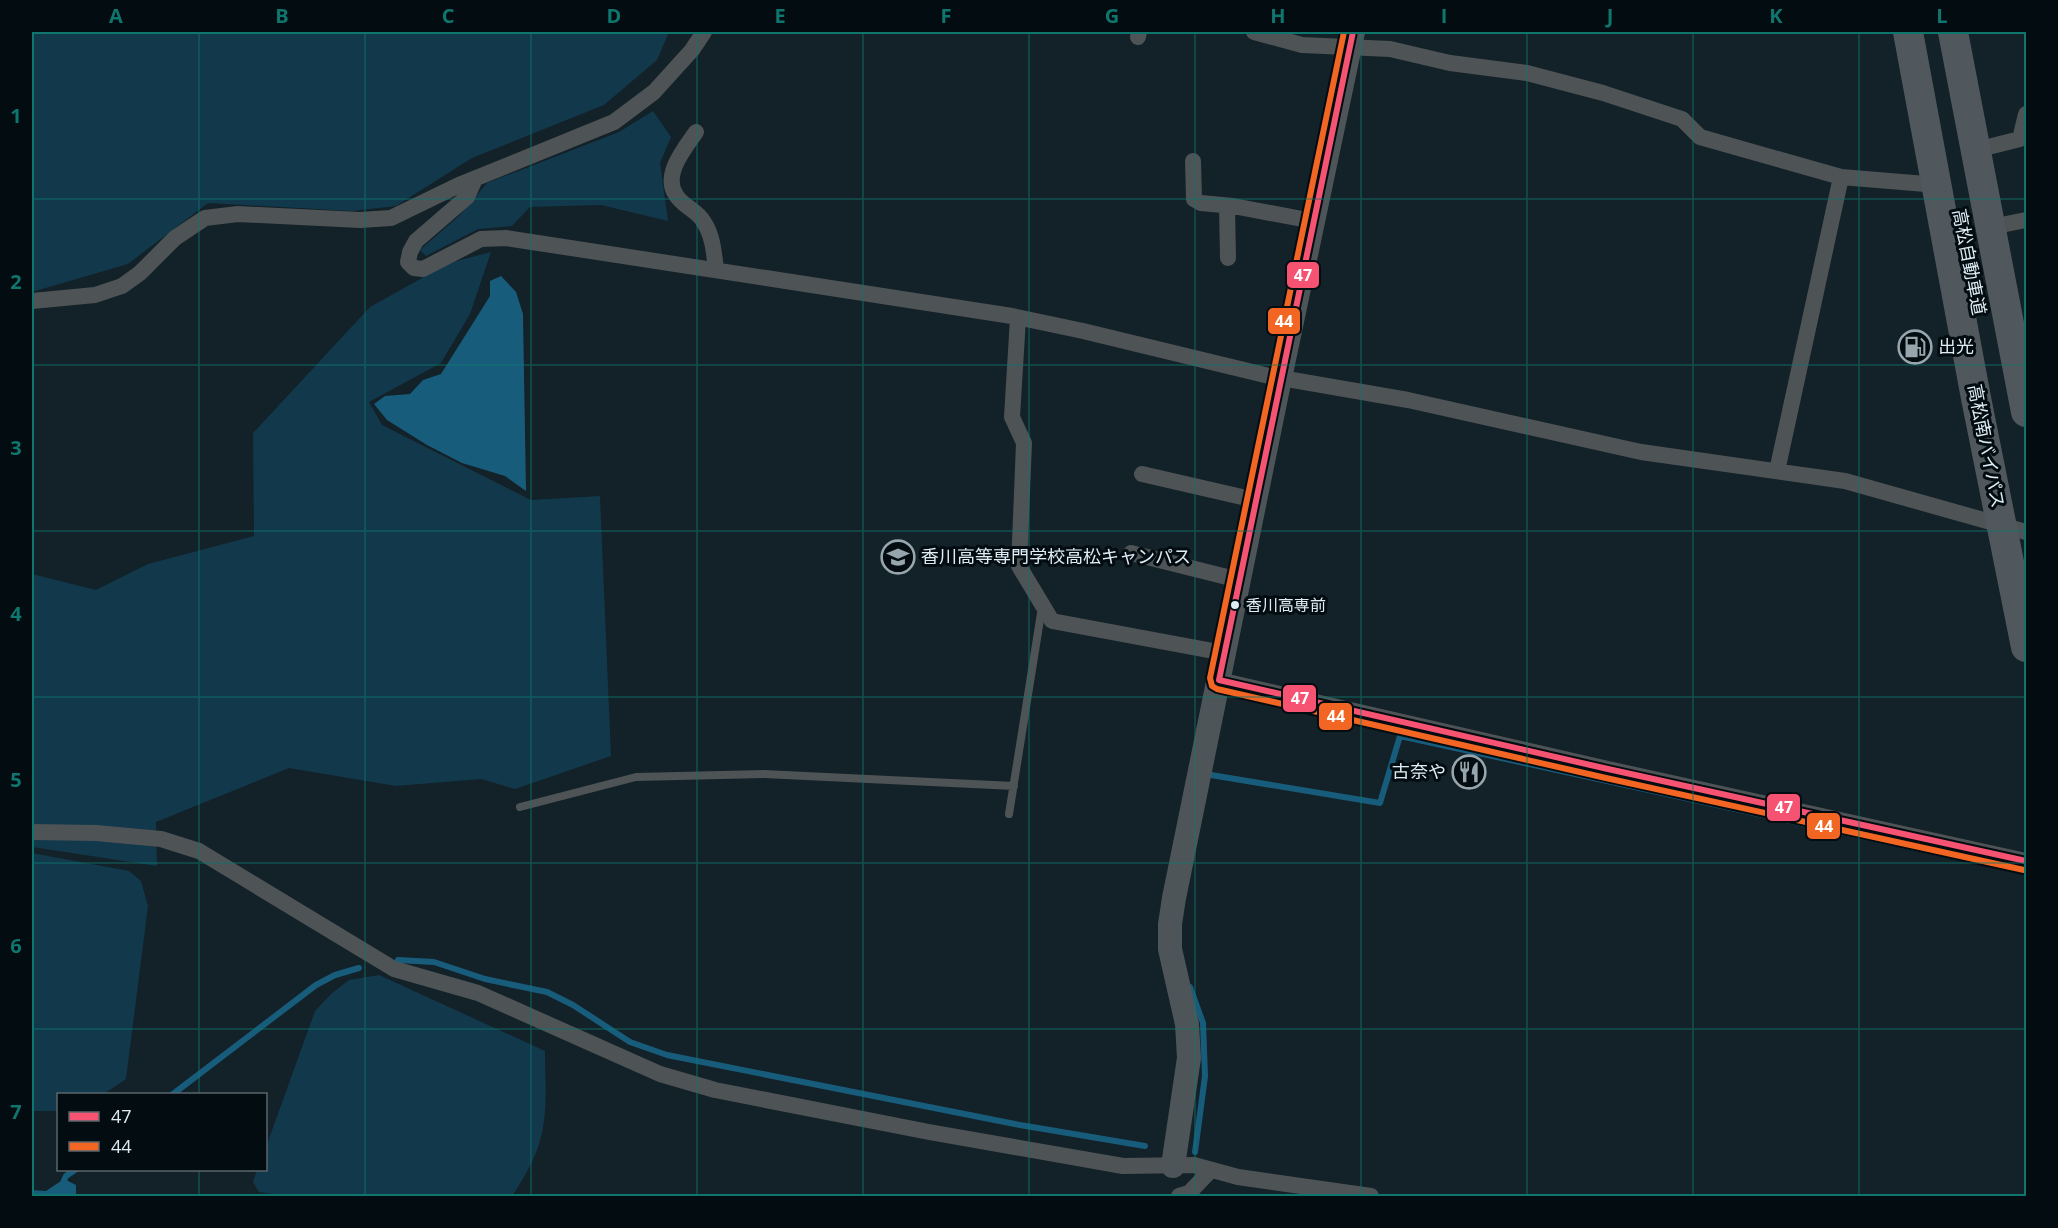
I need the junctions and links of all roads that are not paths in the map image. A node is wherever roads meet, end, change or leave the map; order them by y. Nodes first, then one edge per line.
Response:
1 (704, 32) edge
2 (1254, 32) edge
3 (1908, 32) edge
4 (1924, 32) edge
5 (1953, 32) edge
6 (1968, 32) edge
7 (1351, 39) edge
8 (2026, 114) edge
9 (696, 132) dead end
10 (1992, 146) junction
11 (1192, 161) dead end
12 (1841, 177) junction
13 (475, 179) junction
14 (1938, 185) junction
15 (1227, 206) junction
16 (1313, 220) junction
17 (2016, 222) edge
18 (1228, 258) dead end
19 (716, 270) junction
20 (32, 301) edge
21 (1018, 318) junction
22 (2026, 331) edge
23 (1280, 378) junction
24 (2026, 412) edge
25 (1777, 471) junction
26 (1142, 474) dead end
27 (1255, 500) junction
28 (2014, 528) edge
29 (1131, 553) dead end
30 (2026, 563) edge
31 (1239, 580) junction
32 (1042, 604) junction
33 (2026, 647) edge
34 (1224, 653) junction
35 (1219, 680) junction
36 (1014, 786) junction
37 (520, 807) dead end
38 (1009, 814) dead end
39 (32, 832) edge
40 (2026, 861) edge
41 (1173, 1166) junction
42 (1211, 1170) junction
43 (1179, 1197) edge
44 (1371, 1197) edge

1 - 13 street
2 - 7 street
3 - 14 highway, 高松南バイパス
4 - 30 highway, 高松自動車道
5 - 24 highway, 高松自動車道
6 - 10 highway
7 - 12 street
7 - 16 street
8 - 10 street
9 - 19 street
10 - 17 highway
11 - 15 street
12 - 14 street
12 - 25 street
13 - 19 street
13 - 20 street
14 - 28 highway, 高松南バイパス
15 - 16 street
15 - 18 street
16 - 23 street
17 - 22 highway
19 - 21 street
21 - 23 street
21 - 32 street
23 - 25 street
23 - 27 street
25 - 28 street
26 - 27 street
27 - 31 street
28 - 33 highway, 高松南バイパス
29 - 31 street
31 - 34 street
32 - 34 street
32 - 36 lane
34 - 35 street
35 - 40 street
35 - 41 street
36 - 37 lane
36 - 38 lane
39 - 41 street
41 - 42 street
42 - 43 street
42 - 44 street

